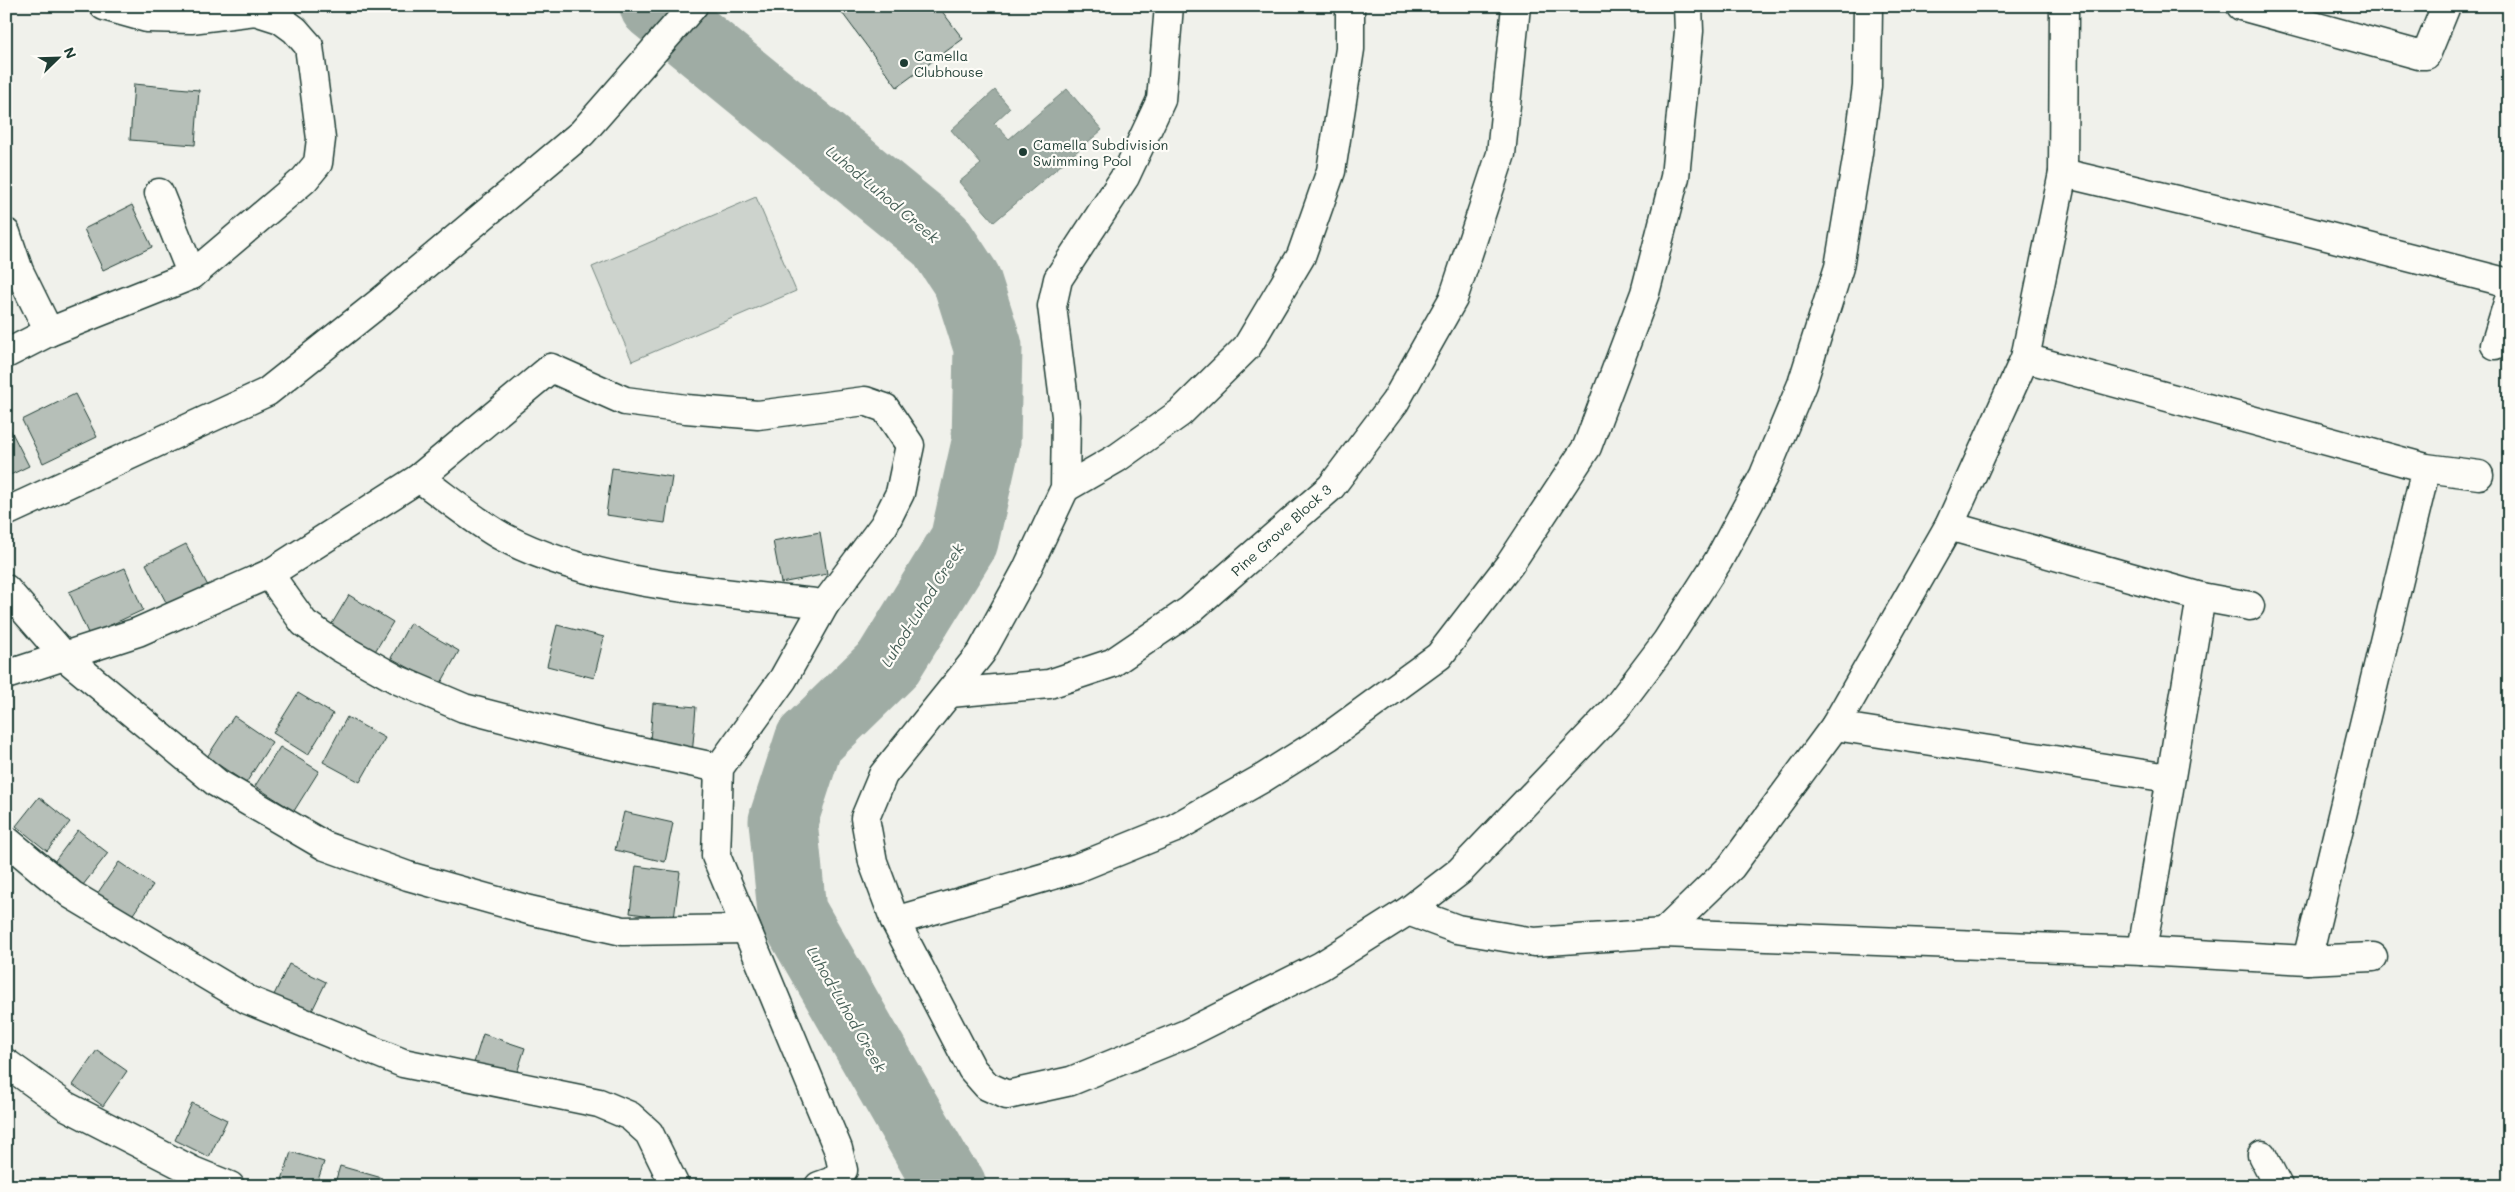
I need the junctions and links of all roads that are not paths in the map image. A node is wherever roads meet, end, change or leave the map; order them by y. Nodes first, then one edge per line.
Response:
1 (104, 6) edge
2 (693, 6) edge
3 (1169, 6) edge
4 (1350, 6) edge
5 (1516, 6) edge
6 (1688, 6) edge
7 (1868, 6) edge
8 (2064, 6) edge
9 (2241, 6) edge
10 (2446, 6) edge
11 (2063, 173) junction
12 (159, 193) dead end
13 (6, 233) edge
14 (192, 275) junction
15 (2509, 283) edge
16 (2509, 299) edge
17 (49, 332) junction
18 (2495, 345) dead end
19 (6, 354) edge
20 (2025, 358) junction
21 (2426, 468) junction
22 (2479, 475) dead end
23 (419, 478) junction
24 (1065, 488) junction
25 (6, 512) edge
26 (1948, 526) junction
27 (268, 574) junction
28 (6, 589) edge
29 (2201, 597) junction
30 (824, 604) junction
31 (2250, 606) dead end
32 (66, 657) junction
33 (6, 674) edge
34 (950, 693) junction
35 (1836, 726) junction
36 (720, 768) junction
37 (2169, 778) junction
38 (6, 840) edge
39 (1408, 911) junction
40 (895, 921) junction
41 (746, 929) junction
42 (1663, 933) junction
43 (2142, 951) junction
44 (2373, 957) dead end
45 (2307, 960) junction
46 (6, 1063) edge
47 (2262, 1155) dead end
48 (230, 1186) edge
49 (675, 1186) edge
50 (819, 1186) edge
51 (2278, 1186) edge

1 - 14 street
2 - 25 street
3 - 24 street
4 - 24 street
5 - 34 street, Pine Grove Block 3
6 - 40 street
7 - 39 street
8 - 11 street
9 - 10 street
11 - 15 street
11 - 20 street
12 - 14 street
13 - 17 street
14 - 17 street
16 - 18 street
17 - 19 street
20 - 21 street
20 - 26 street
21 - 22 street
21 - 45 street
23 - 27 street
23 - 30 street
23 - 30 street
24 - 34 street
26 - 29 street
26 - 35 street
27 - 32 street
27 - 36 street
28 - 32 street
29 - 31 street
29 - 37 street
30 - 36 street
32 - 33 street
32 - 41 street
34 - 40 street
35 - 37 street
35 - 42 street
36 - 41 street
37 - 43 street
38 - 49 street
39 - 40 street
39 - 42 street
41 - 50 street
42 - 43 street
43 - 45 street
44 - 45 street
46 - 48 street
47 - 51 street

